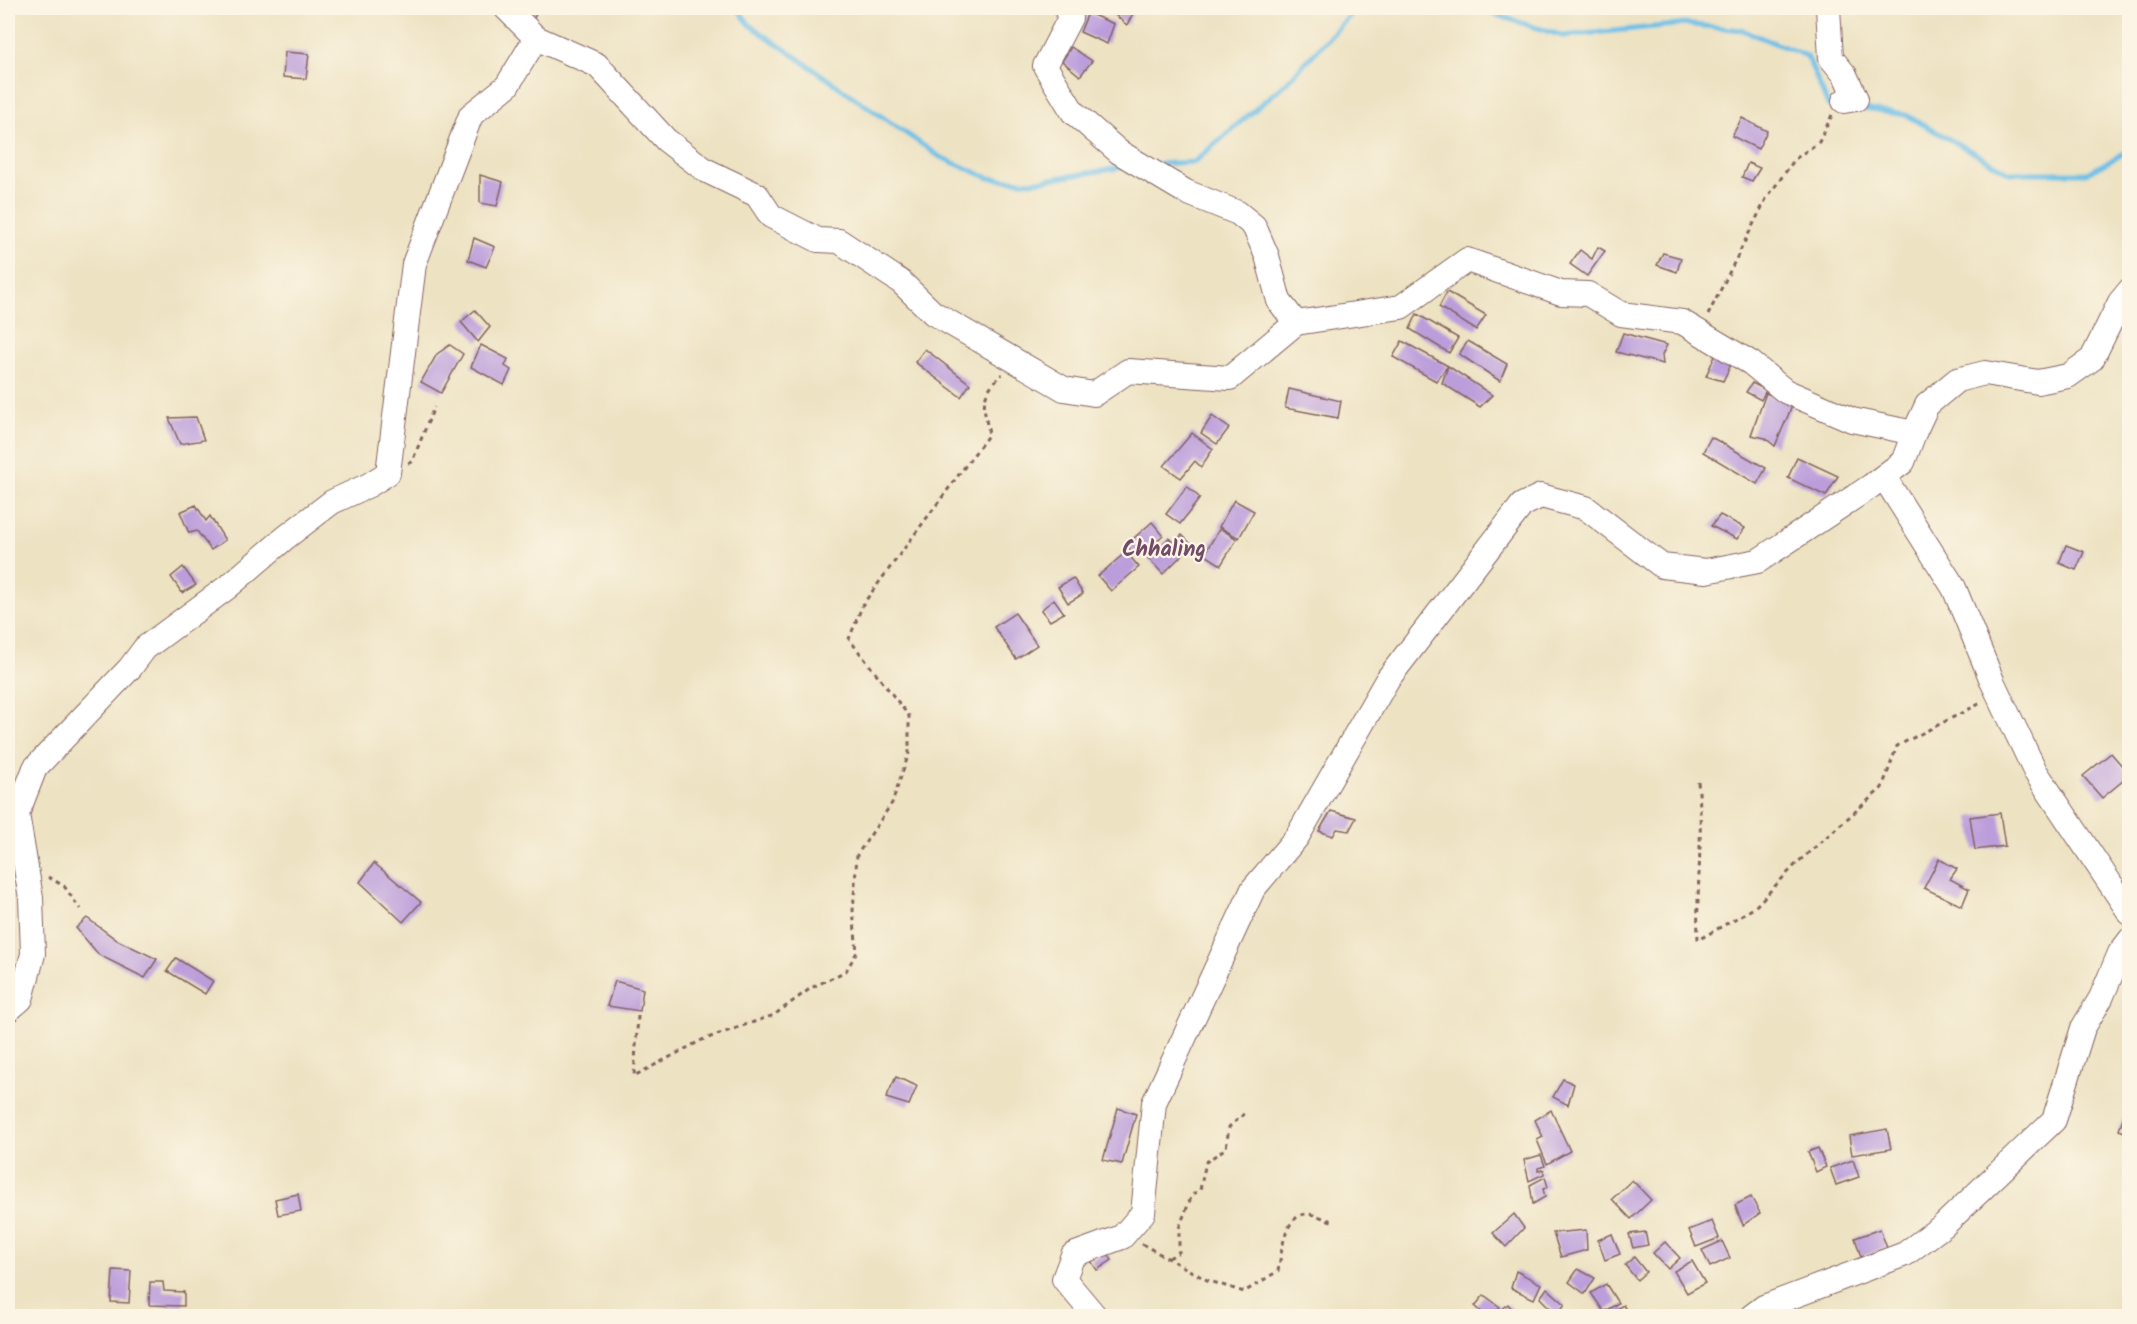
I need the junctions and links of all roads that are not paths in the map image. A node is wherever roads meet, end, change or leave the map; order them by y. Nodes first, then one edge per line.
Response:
1 (506, 8) edge
2 (1066, 8) edge
3 (1828, 8) edge
4 (536, 38) junction
5 (1838, 108) road end
6 (2130, 290) edge
7 (1296, 323) junction
8 (1914, 433) junction
9 (1884, 477) junction
10 (2130, 913) edge
11 (2130, 940) edge
12 (8, 1010) edge
13 (1095, 1317) edge
14 (1752, 1317) edge

1 - 4 street
2 - 7 street
3 - 5 street
4 - 7 street
4 - 12 street
6 - 8 street
7 - 8 street
8 - 9 street
9 - 10 street
9 - 13 street
11 - 14 street

